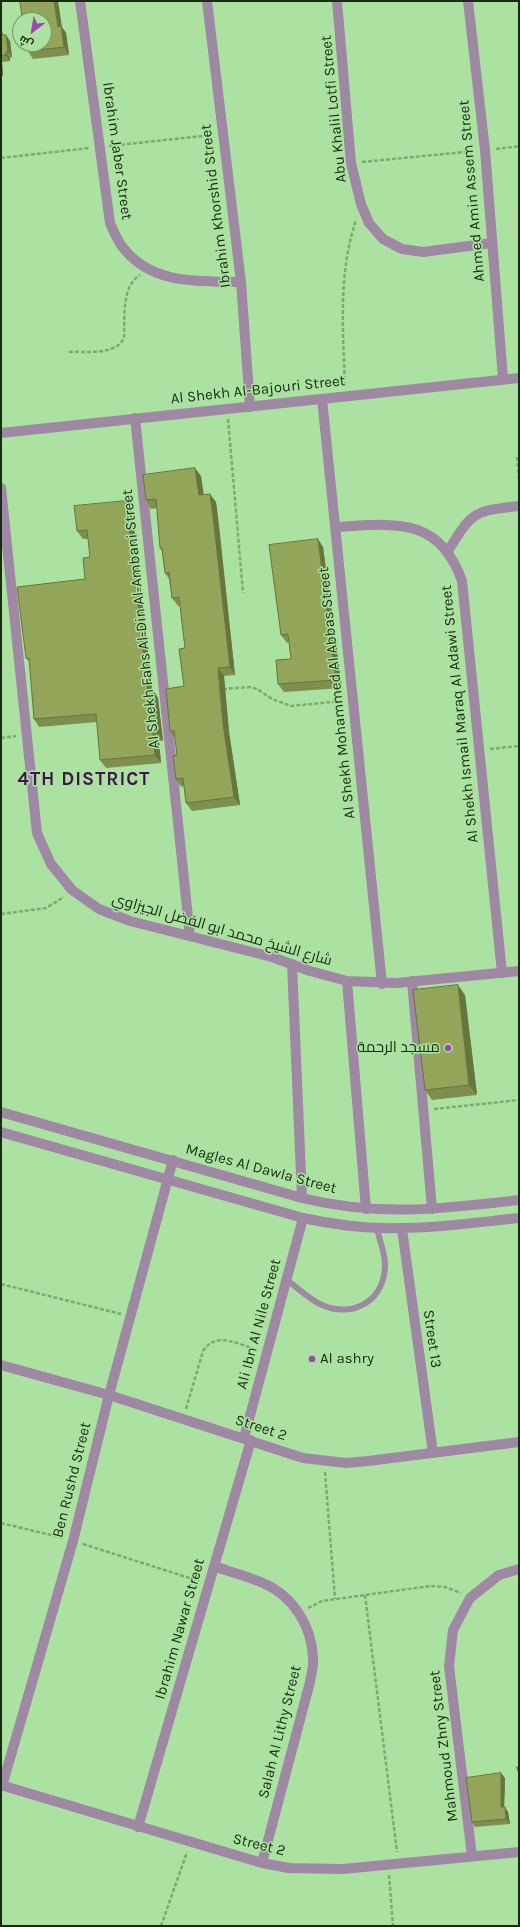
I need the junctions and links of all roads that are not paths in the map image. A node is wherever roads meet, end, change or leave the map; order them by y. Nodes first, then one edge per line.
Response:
1 (80, 1) edge
2 (207, 1) edge
3 (337, 1) edge
4 (468, 1) edge
5 (492, 243) junction
6 (241, 282) junction
7 (519, 378) edge
8 (503, 379) junction
9 (322, 399) junction
10 (250, 407) junction
11 (134, 418) junction
12 (1, 433) edge
13 (1, 488) edge
14 (519, 506) edge
15 (335, 527) junction
16 (448, 551) junction
17 (190, 936) junction
18 (292, 964) junction
19 (519, 971) edge
20 (502, 973) junction
21 (347, 981) junction
22 (412, 981) junction
23 (382, 984) junction
24 (1, 1112) edge
25 (1, 1132) edge
26 (173, 1160) junction
27 (168, 1180) junction
28 (302, 1198) junction
29 (519, 1200) edge
30 (366, 1209) junction
31 (436, 1209) junction
32 (303, 1218) junction
33 (519, 1218) edge
34 (443, 1226) junction
35 (377, 1228) junction
36 (402, 1228) junction
37 (287, 1280) junction
38 (1, 1365) edge
39 (109, 1395) junction
40 (247, 1439) junction
41 (519, 1442) edge
42 (433, 1453) junction
43 (214, 1566) junction
44 (519, 1570) edge
45 (2, 1786) edge
46 (138, 1826) junction
47 (519, 1852) edge
48 (472, 1856) junction
49 (262, 1863) junction

1 - 6 street, Ibrahim Jaber Street
2 - 6 street, Ibrahim Khorshid Street
3 - 5 street, Abu Khalil Lotfi Street
4 - 5 street, Ahmed Amin Assem Street
5 - 8 street, Ahmed Amin Assem Street
6 - 10 street, Ibrahim Khorshid Street
7 - 8 street, Al Shekh Al-Bajouri Street
8 - 9 street, Al Shekh Al-Bajouri Street
9 - 10 street, Al Shekh Al-Bajouri Street
9 - 15 street, Al Shekh Mohammed Al Abbas Street
10 - 11 street, Al Shekh Al-Bajouri Street
11 - 12 street, Al Shekh Al-Bajouri Street
11 - 17 street, Al Shekh Fahs Al-Din Al-Ambani Street
13 - 17 street, شارع الشيخ محمد ابو الفضل الجيزاوي
14 - 16 street
15 - 16 street, Al Shekh Ismail Maraq Al Adawi Street
15 - 23 street, Al Shekh Mohammed Al Abbas Street
16 - 20 street, Al Shekh Ismail Maraq Al Adawi Street
17 - 18 street, شارع الشيخ محمد ابو الفضل الجيزاوي
18 - 21 street, شارع الشيخ محمد ابو الفضل الجيزاوي
18 - 28 street
19 - 20 street, شارع الشيخ محمد ابو الفضل الجيزاوي
20 - 22 street, شارع الشيخ محمد ابو الفضل الجيزاوي
21 - 23 street, شارع الشيخ محمد ابو الفضل الجيزاوي
21 - 30 street
22 - 23 street, شارع الشيخ محمد ابو الفضل الجيزاوي
22 - 31 street
24 - 26 street, Magles Al Dawla Street
25 - 27 street
26 - 27 street, Ben Rushd Street
26 - 28 street, Magles Al Dawla Street
27 - 32 street
27 - 39 street, Ben Rushd Street
28 - 30 street, Magles Al Dawla Street
29 - 31 street, Magles Al Dawla Street
30 - 31 street, Magles Al Dawla Street
31 - 34 street
32 - 35 street
32 - 37 street, Ali Ibn Al Nile Street
33 - 34 street
34 - 36 street
35 - 36 street
35 - 37 lane
36 - 42 street, Street 13
37 - 40 street, Ali Ibn Al Nile Street
38 - 39 street, Street 2
39 - 40 street, Street 2
39 - 45 street, Ben Rushd Street
40 - 42 street, Street 2
40 - 43 street, Ibrahim Nawar Street
41 - 42 street, Street 2
43 - 46 street, Ibrahim Nawar Street
43 - 49 street, Salah Al Lithy Street
44 - 48 street, Mahmoud Zhny Street
45 - 46 street, Street 2
46 - 49 street, Street 2
47 - 48 street, Street 2
48 - 49 street, Street 2

